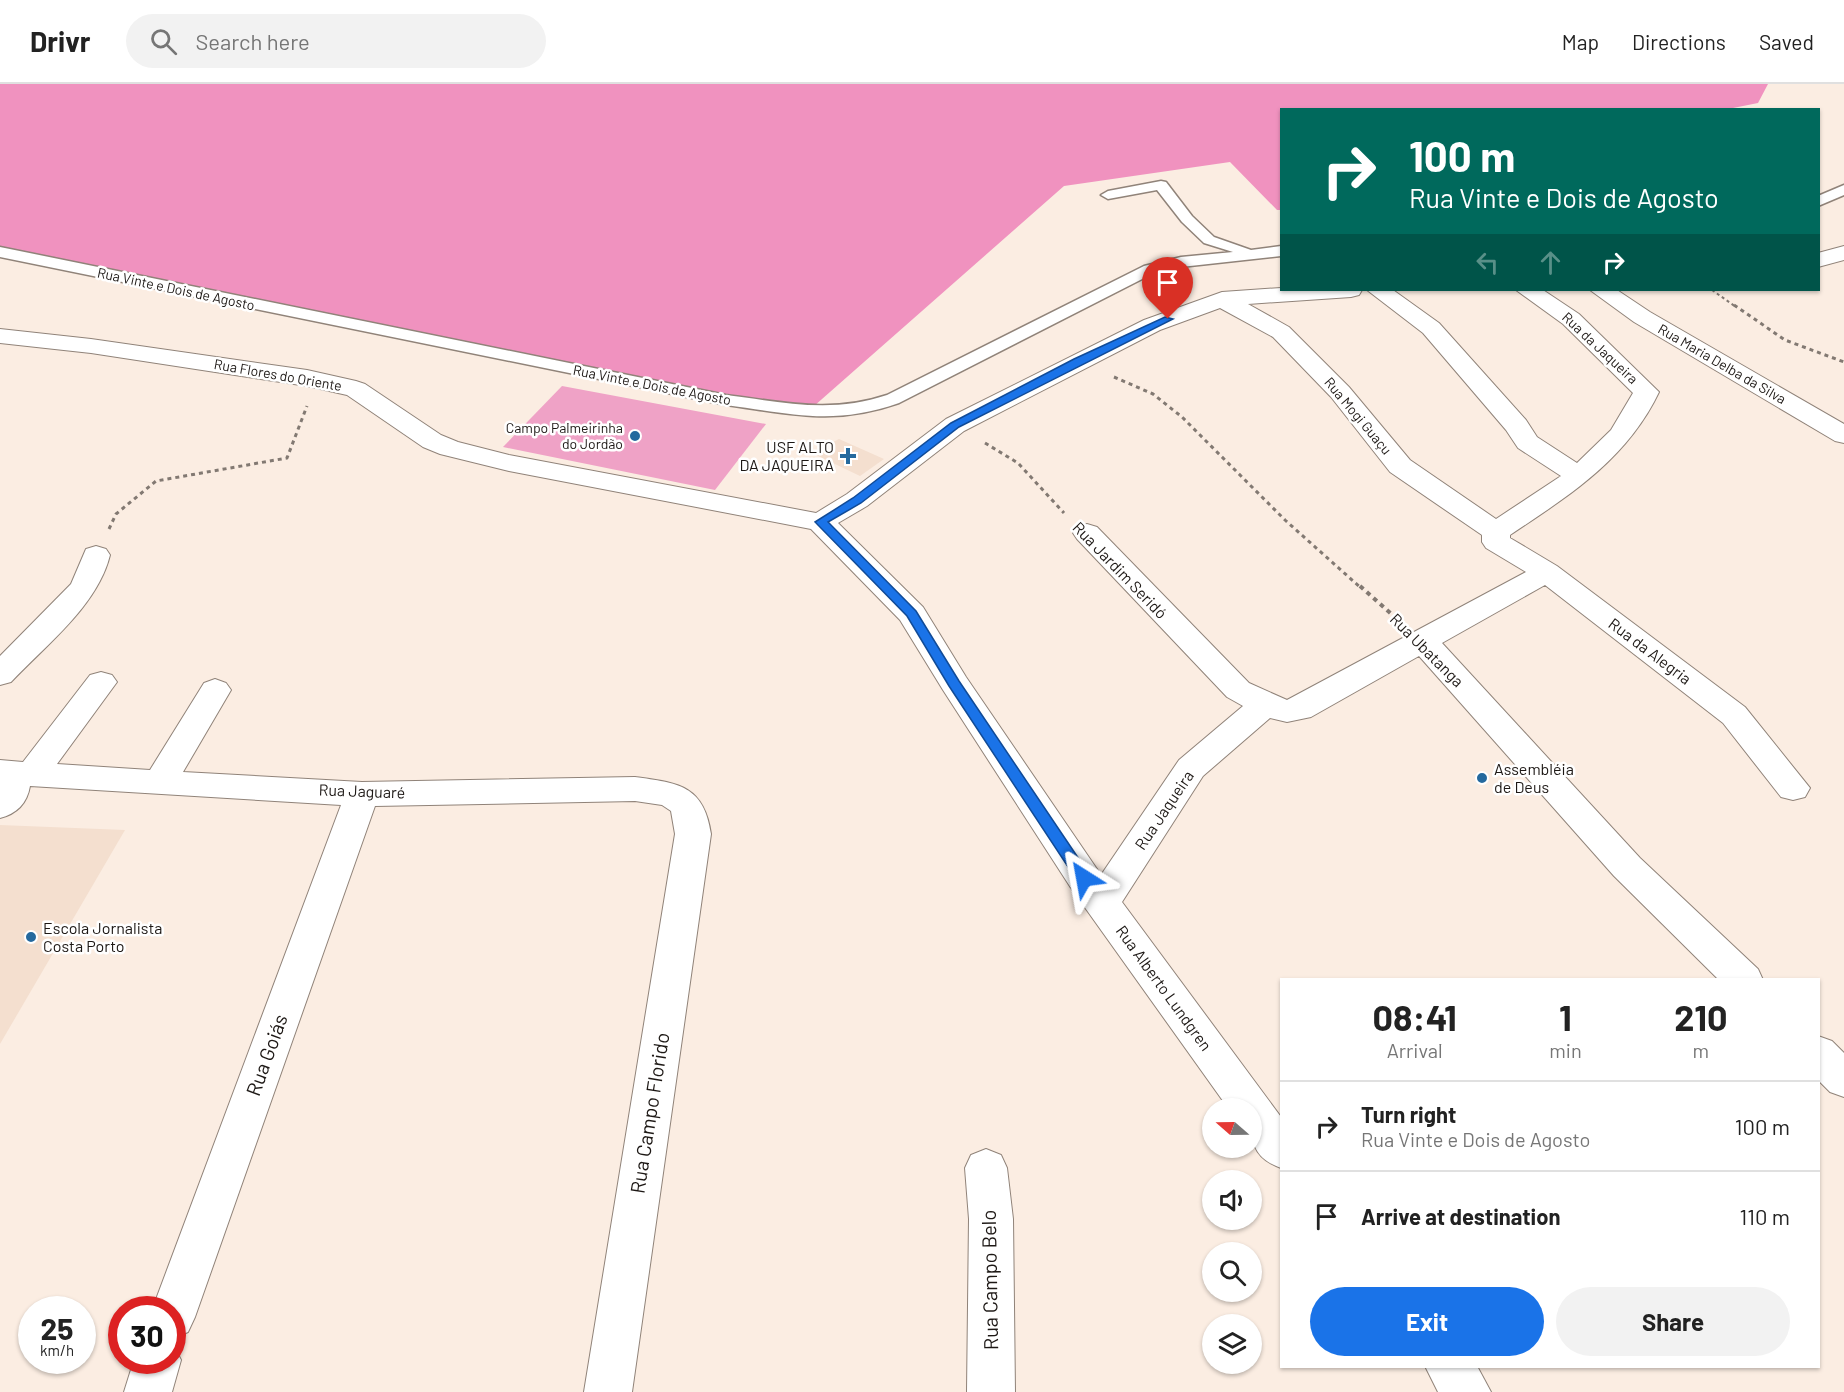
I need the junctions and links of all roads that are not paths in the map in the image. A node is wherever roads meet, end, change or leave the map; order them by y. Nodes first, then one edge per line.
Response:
1 (1844, 189) edge
2 (1108, 195) dead end
3 (1820, 201) edge
4 (1280, 251) edge
5 (0, 252) edge
6 (1254, 252) junction
7 (1844, 254) edge
8 (1820, 260) edge
9 (1337, 291) edge
10 (1380, 291) edge
11 (1529, 291) edge
12 (1603, 291) edge
13 (1222, 299) junction
14 (0, 336) edge
15 (1844, 435) edge
16 (1578, 475) junction
17 (820, 522) junction
18 (1496, 532) junction
19 (1087, 533) road end
20 (96, 555) road end
21 (1547, 572) junction
22 (1421, 640) junction
23 (0, 675) edge
24 (101, 682) dead end
25 (215, 690) dead end
26 (1276, 708) junction
27 (9, 781) edge
28 (160, 781) junction
29 (1793, 788) dead end
30 (363, 794) junction
31 (693, 834) joint
32 (1102, 903) junction
33 (1742, 978) edge
34 (1820, 1055) edge
35 (1844, 1080) edge
36 (1243, 1098) edge
37 (1262, 1124) edge
38 (1280, 1149) edge
39 (986, 1168) dead end
40 (180, 1296) edge
41 (1449, 1368) edge
42 (154, 1374) edge
43 (148, 1392) edge
44 (608, 1392) edge
45 (991, 1392) edge
46 (1467, 1392) edge

1 - 3 lane
2 - 6 lane
4 - 6 lane, Rua Vinte e Dois de Agosto
5 - 6 lane, Rua Vinte e Dois de Agosto
7 - 8 street
9 - 13 street
10 - 16 street
11 - 16 street, Rua da Jaqueira
12 - 15 street, Rua Maria Delba da Silva
13 - 17 street
13 - 18 street, Rua Mogi Guaçu
14 - 17 street, Rua Flores do Oriente
16 - 18 street, Rua da Jaqueira
17 - 32 street, Rua Alberto Lundgren
18 - 21 street, Rua da Alegria
19 - 26 street, Rua Jardim Seridó
20 - 23 street
21 - 22 street
21 - 29 street, Rua da Alegria
22 - 26 street
22 - 33 street, Rua Ubatanga
24 - 27 street
25 - 28 street
26 - 32 street, Rua Jaqueira
27 - 28 street, Rua Jaguaré
28 - 30 street, Rua Jaguaré
30 - 31 street, Rua Jaguaré
30 - 40 street, Rua Goiás
31 - 44 street, Rua Campo Florido
32 - 36 street, Rua Alberto Lundgren
34 - 35 street
37 - 38 street, Rua Alberto Lundgren
39 - 45 street, Rua Campo Belo
41 - 46 street
42 - 43 street

